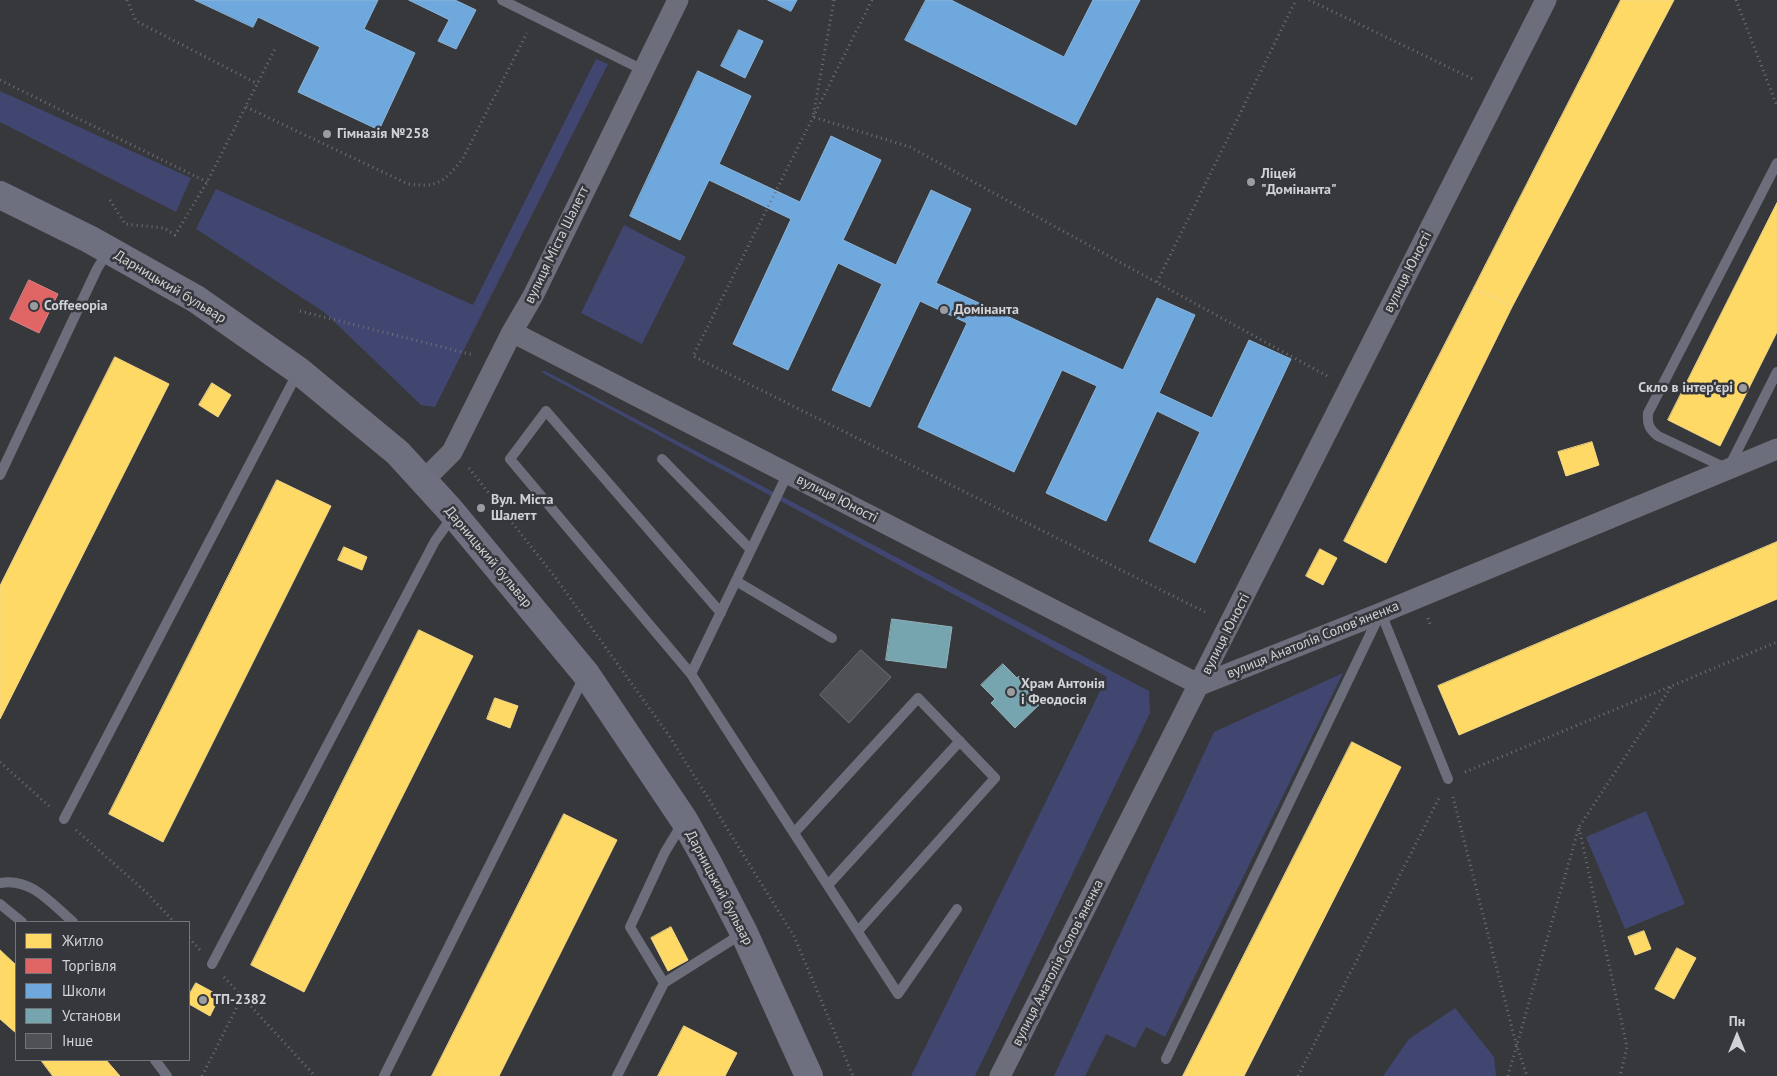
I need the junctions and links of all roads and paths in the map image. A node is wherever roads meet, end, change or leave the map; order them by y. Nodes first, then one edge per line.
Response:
1 (128, 0) edge
2 (502, 0) edge
3 (678, 0) edge
4 (834, 0) edge
5 (872, 0) edge
6 (1296, 0) edge
7 (1309, 0) edge
8 (1546, 0) edge
9 (1736, 0) edge
10 (536, 17) junction
11 (275, 50) dead end
12 (643, 70) junction
13 (0, 80) edge
14 (1474, 80) dead end
15 (258, 84) junction
16 (1777, 106) edge
17 (246, 107) junction
18 (813, 116) junction
19 (1777, 163) edge
20 (207, 182) junction
21 (0, 195) edge
22 (110, 200) dead end
23 (108, 251) junction
24 (1156, 282) junction
25 (300, 311) dead end
26 (512, 332) junction
27 (475, 355) dead end
28 (299, 371) junction
29 (1777, 372) edge
30 (1350, 387) junction
31 (1777, 449) edge
32 (662, 459) dead end
33 (1728, 469) junction
34 (788, 474) junction
35 (0, 475) edge
36 (423, 481) junction
37 (454, 516) junction
38 (751, 550) junction
39 (736, 581) junction
40 (1205, 612) dead end
41 (721, 613) junction
42 (1381, 613) junction
43 (832, 638) dead end
44 (1777, 642) edge
45 (586, 674) junction
46 (692, 674) junction
47 (1200, 685) junction
48 (1671, 686) junction
49 (960, 741) junction
50 (0, 762) edge
51 (1448, 779) junction
52 (64, 819) junction
53 (684, 820) junction
54 (1578, 827) junction
55 (794, 833) junction
56 (0, 884) edge
57 (828, 885) junction
58 (0, 904) edge
59 (957, 909) dead end
60 (21, 921) edge
61 (71, 921) edge
62 (173, 921) edge
63 (858, 931) junction
64 (744, 933) junction
65 (190, 939) edge
66 (212, 964) junction
67 (664, 983) junction
68 (242, 996) junction
69 (1516, 1044) junction
70 (1166, 1059) dead end
71 (157, 1061) edge
72 (167, 1076) edge
73 (202, 1076) edge
74 (315, 1076) edge
75 (384, 1076) edge
76 (617, 1076) edge
77 (809, 1076) edge
78 (1000, 1076) edge
79 (1298, 1076) edge
80 (1508, 1076) edge
81 (1527, 1076) edge
82 (1620, 1076) edge

1 - 15 path
2 - 10 lane
3 - 12 street, вулиця Міста Шалетт
4 - 18 path
5 - 18 path
6 - 24 path
7 - 14 path
8 - 30 street, вулиця Юності
9 - 16 path
10 - 12 lane
10 - 17 path
11 - 15 path
12 - 26 street, вулиця Міста Шалетт
13 - 20 path
15 - 17 path
17 - 20 path
18 - 24 path
18 - 40 path
19 - 33 lane
20 - 22 path
21 - 23 street, Дарницький бульвар
23 - 28 street, Дарницький бульвар
23 - 35 lane
24 - 30 path
25 - 27 path
26 - 34 street, вулиця Юності
26 - 36 street, вулиця Міста Шалетт
28 - 36 street, Дарницький бульвар
28 - 52 lane
29 - 33 lane
30 - 47 street, вулиця Юності
31 - 33 street, вулиця Анатолія Соловʼяненка
32 - 38 lane
33 - 42 street, вулиця Анатолія Соловʼяненка
34 - 38 lane
34 - 47 street, вулиця Юності
36 - 37 street, Дарницький бульвар
37 - 45 street, Дарницький бульвар
37 - 66 lane
38 - 39 lane
39 - 41 lane
39 - 43 lane
41 - 46 lane
41 - 46 lane
42 - 47 street, вулиця Анатолія Соловʼяненка
42 - 51 lane
42 - 70 lane
44 - 48 path
45 - 53 street, Дарницький бульвар
45 - 75 lane
46 - 55 lane
47 - 78 street, вулиця Анатолія Соловʼяненка
48 - 51 path
48 - 54 path
49 - 55 lane
49 - 57 lane
49 - 63 lane
50 - 52 path
51 - 69 path
51 - 79 path
52 - 62 path
53 - 64 street, Дарницький бульвар
53 - 67 lane
54 - 69 path
54 - 82 path
55 - 57 lane
56 - 61 lane
57 - 63 lane
58 - 60 lane
59 - 63 lane
64 - 67 lane
64 - 77 street, Дарницький бульвар
65 - 66 path
66 - 68 path
67 - 76 lane
68 - 73 path
68 - 74 path
69 - 80 path
69 - 81 path
71 - 72 lane

